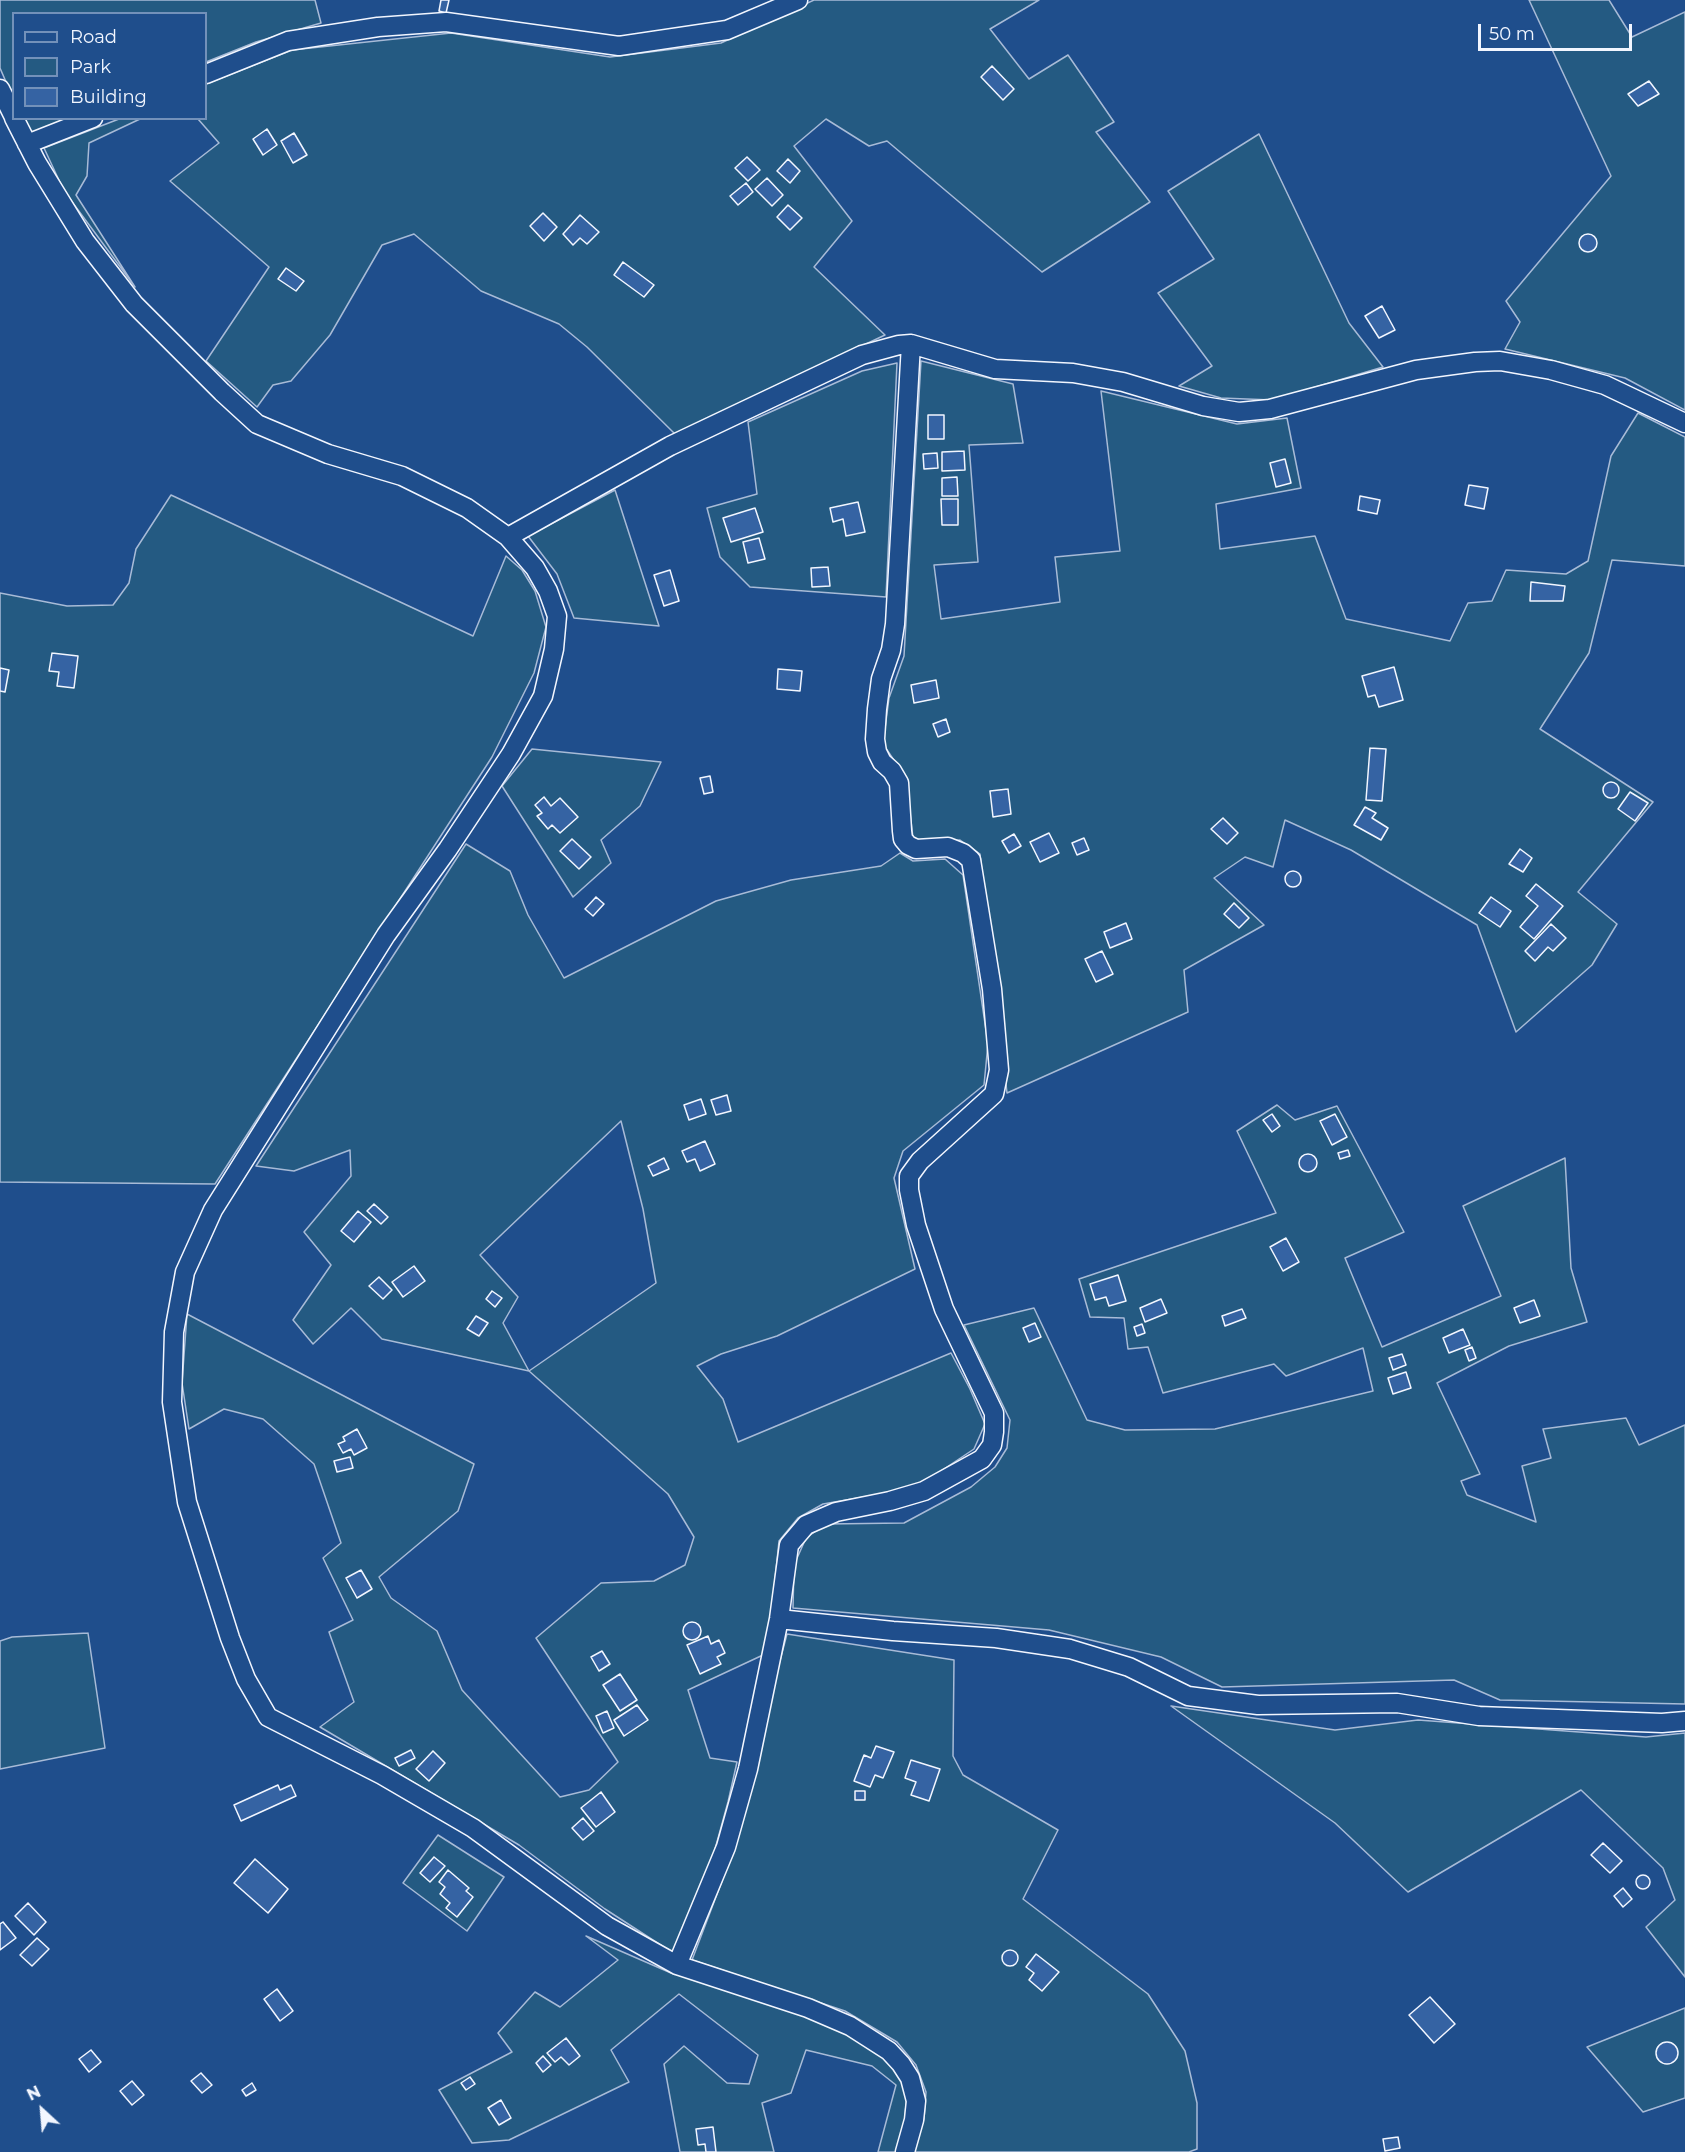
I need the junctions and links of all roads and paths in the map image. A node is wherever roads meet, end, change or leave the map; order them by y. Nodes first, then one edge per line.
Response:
1 (798, 0) edge
2 (207, 74) edge
3 (0, 89) edge
4 (12, 114) edge
5 (15, 120) edge
6 (88, 120) edge
7 (27, 144) junction
8 (911, 344) junction
9 (1685, 423) edge
10 (508, 537) junction
11 (779, 1619) junction
12 (1685, 1721) edge
13 (677, 1965) junction
14 (905, 2152) edge

1 - 2 street
3 - 4 street
5 - 7 street
6 - 7 street
7 - 10 street
8 - 9 street
8 - 10 street
8 - 11 street
10 - 13 street
11 - 12 street
11 - 13 street
13 - 14 street

